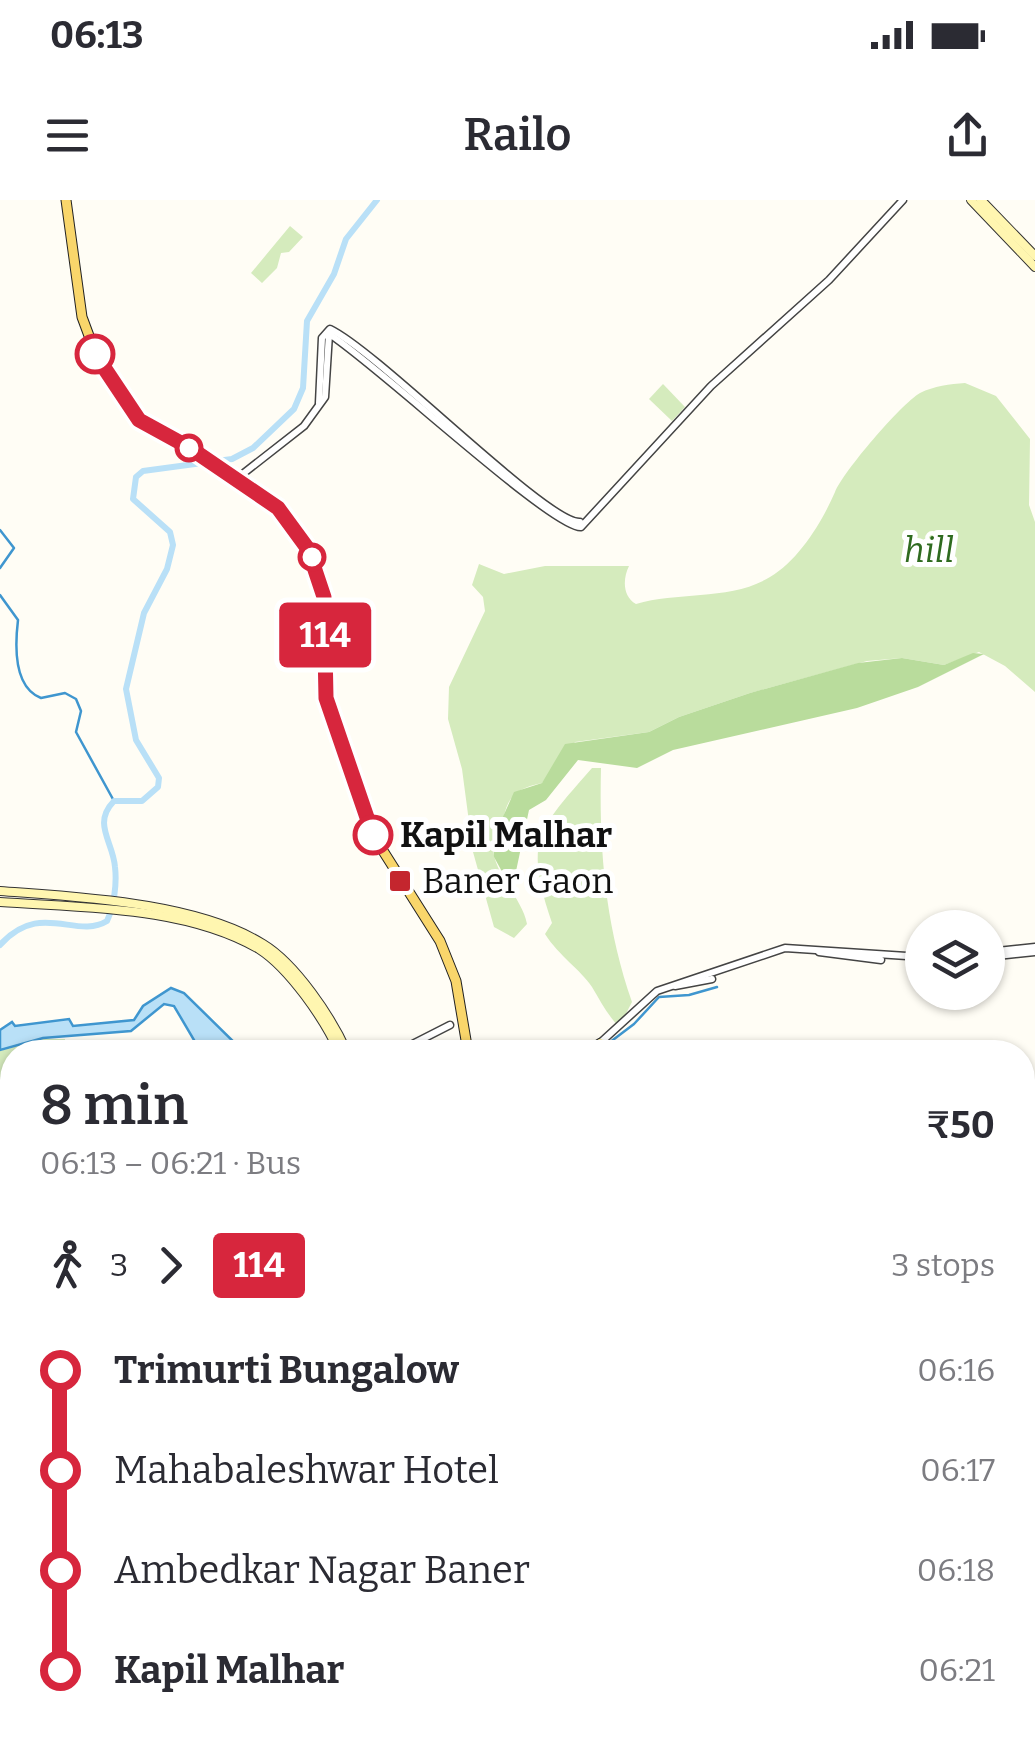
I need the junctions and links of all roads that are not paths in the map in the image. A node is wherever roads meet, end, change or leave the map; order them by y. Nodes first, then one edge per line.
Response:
1 (64, 200) edge
2 (903, 200) edge
3 (971, 200) edge
4 (981, 200) edge
5 (1035, 256) edge
6 (1035, 267) edge
7 (215, 468) junction
8 (235, 480) junction
9 (3, 891) edge
10 (4, 902) edge
11 (96, 905) junction
12 (261, 946) junction
13 (1035, 950) edge
14 (1005, 953) edge
15 (905, 958) edge
16 (456, 1022) junction
17 (333, 1040) edge
18 (341, 1040) edge
19 (420, 1040) edge
20 (462, 1040) edge
21 (610, 1040) edge

1 - 7 main road
2 - 8 street
3 - 6 main road
4 - 5 main road
7 - 8 main road
7 - 16 main road
8 - 16 main road
9 - 10 main road
9 - 11 main road
10 - 11 main road
11 - 12 main road
12 - 17 main road
12 - 18 main road
13 - 14 street
15 - 21 street
16 - 19 street
16 - 20 main road

